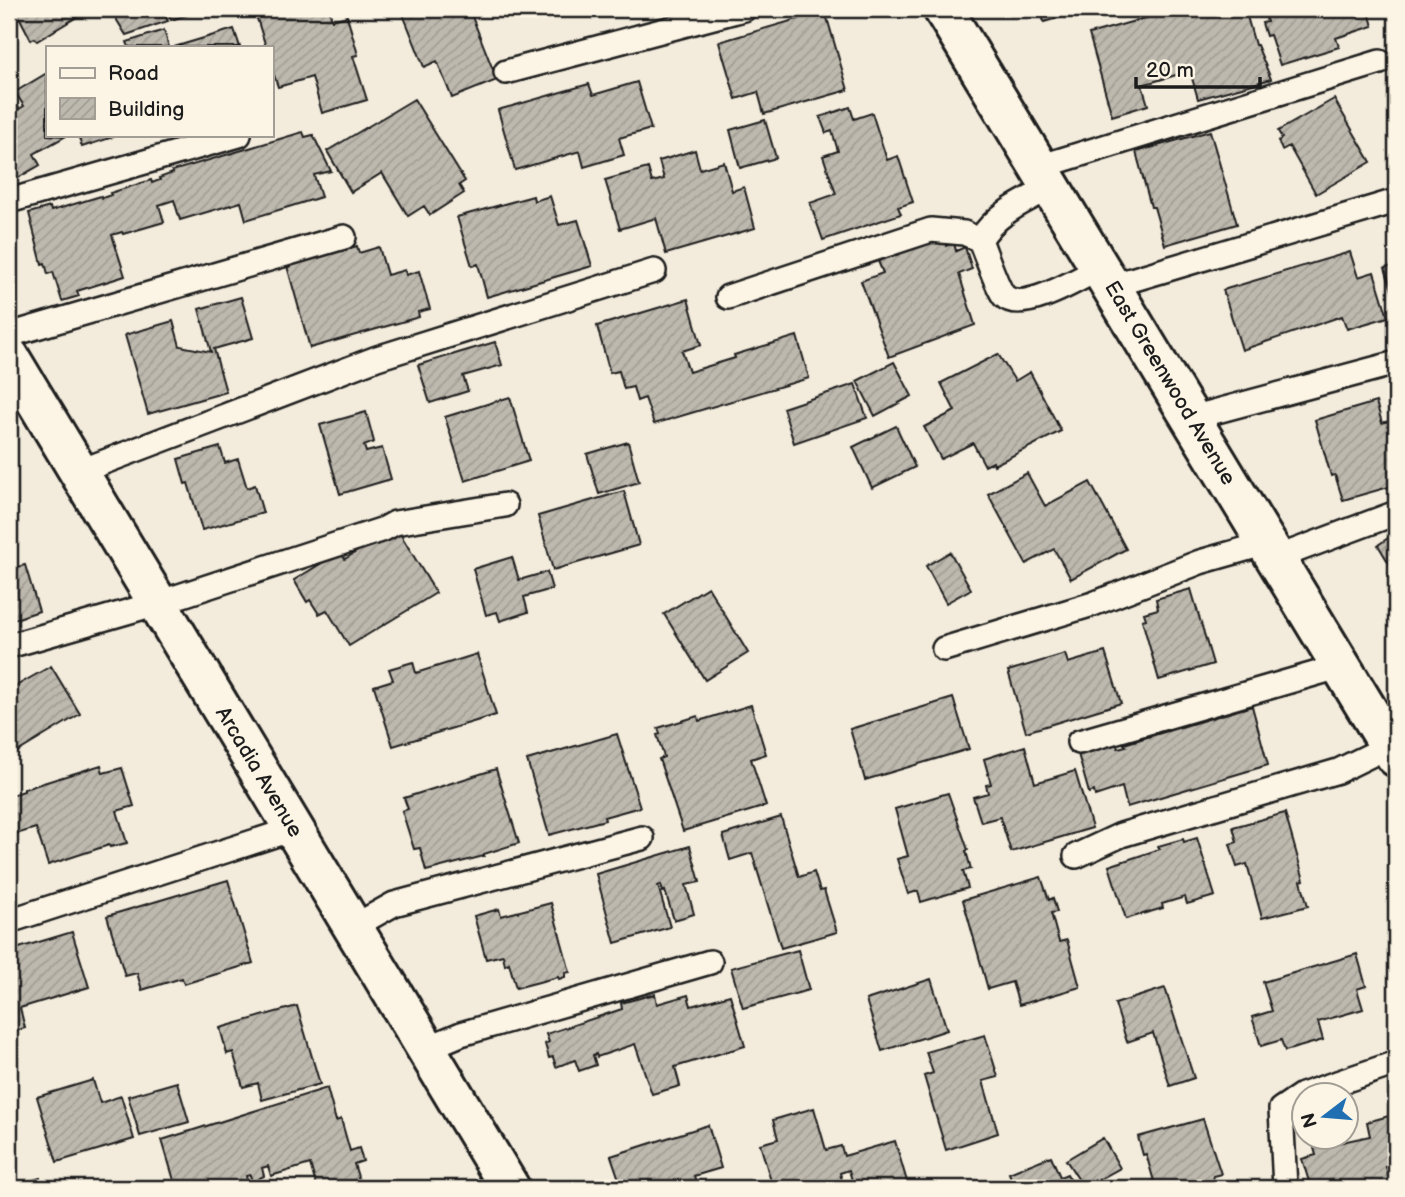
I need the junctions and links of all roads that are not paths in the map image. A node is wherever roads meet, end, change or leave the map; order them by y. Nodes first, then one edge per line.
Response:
1 (744, 9) edge
2 (943, 9) edge
3 (1380, 62) dead end
4 (506, 72) dead end
5 (236, 136) edge
6 (1045, 177) junction
7 (9, 201) edge
8 (1396, 201) edge
9 (344, 237) dead end
10 (980, 240) junction
11 (653, 271) dead end
12 (1106, 277) junction
13 (728, 297) dead end
14 (9, 335) edge
15 (9, 357) edge
16 (1396, 363) edge
17 (1191, 418) junction
18 (78, 472) junction
19 (505, 505) dead end
20 (1396, 513) edge
21 (1271, 550) junction
22 (158, 603) junction
23 (9, 646) edge
24 (944, 649) dead end
25 (1342, 666) junction
26 (1079, 742) dead end
27 (1393, 751) edge
28 (293, 829) junction
29 (642, 838) dead end
30 (1076, 856) dead end
31 (9, 921) edge
32 (353, 927) junction
33 (709, 962) dead end
34 (425, 1049) junction
35 (1396, 1063) edge
36 (502, 1186) edge
37 (1285, 1188) edge

1 - 4 lane
2 - 6 street, East Greenwood Avenue
3 - 6 lane
5 - 7 lane
6 - 10 lane
6 - 12 street, East Greenwood Avenue
8 - 12 lane
9 - 14 lane
10 - 12 lane
10 - 13 lane
11 - 18 lane
12 - 17 street, East Greenwood Avenue
15 - 18 street, Arcadia Avenue
16 - 17 lane
17 - 21 street, East Greenwood Avenue
18 - 22 street, Arcadia Avenue
19 - 22 lane
20 - 21 lane
21 - 24 lane
21 - 25 street, East Greenwood Avenue
22 - 23 lane
22 - 28 street, Arcadia Avenue
25 - 26 lane
25 - 27 street, East Greenwood Avenue
27 - 30 lane
28 - 31 lane
28 - 32 street, Arcadia Avenue
29 - 32 lane
32 - 34 street, Arcadia Avenue
33 - 34 lane
34 - 36 street, Arcadia Avenue
35 - 37 lane

